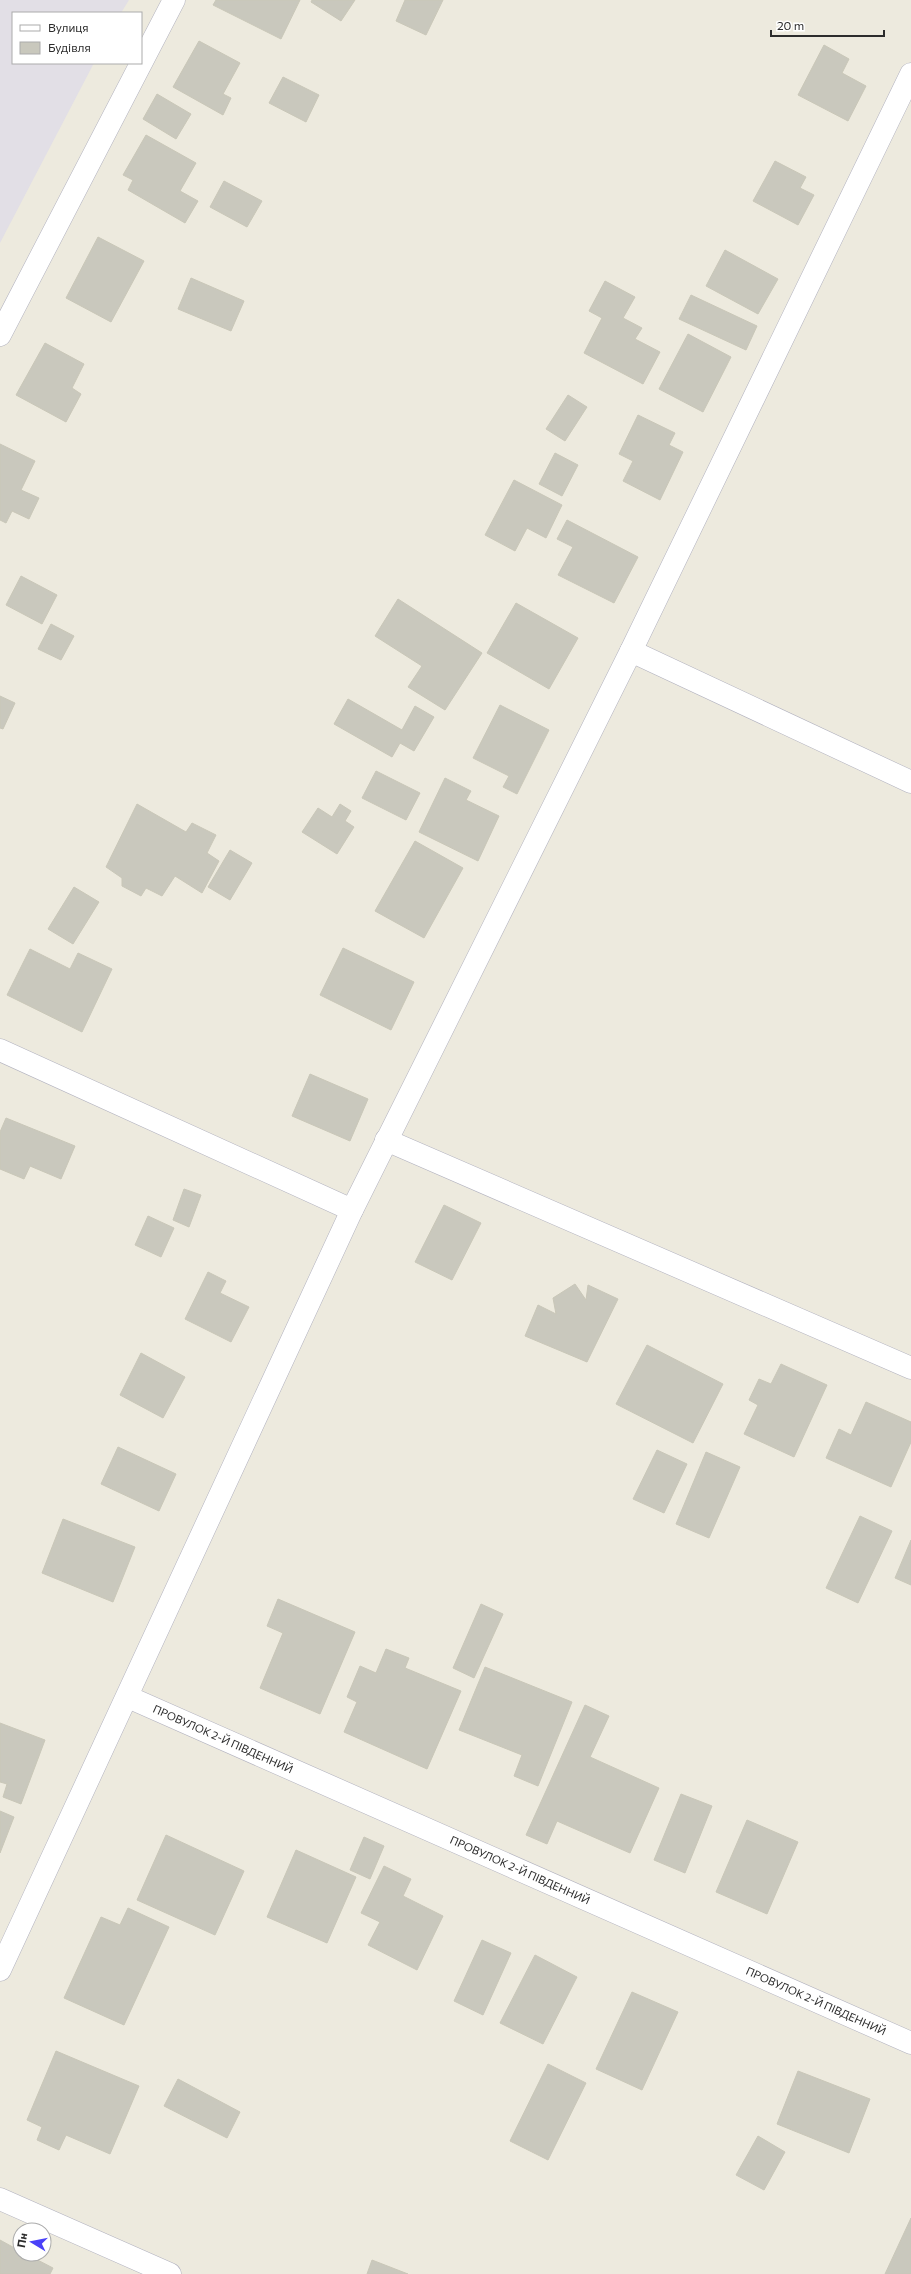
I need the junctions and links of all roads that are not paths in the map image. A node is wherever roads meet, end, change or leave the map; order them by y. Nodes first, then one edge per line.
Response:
1 (174, 0) edge
2 (142, 62) edge
3 (141, 64) edge
4 (911, 74) edge
5 (0, 335) edge
6 (631, 651) junction
7 (911, 782) edge
8 (0, 1050) edge
9 (386, 1140) junction
10 (352, 1210) junction
11 (911, 1368) edge
12 (128, 1697) junction
13 (0, 1970) edge
14 (911, 2044) edge
15 (0, 2199) edge
16 (170, 2274) edge

1 - 2 street
3 - 5 street
4 - 6 street
6 - 7 street
6 - 9 street
8 - 10 street
9 - 10 street
9 - 11 street
10 - 12 street
12 - 13 street
12 - 14 street, ПРОВУЛОК 2-Й ПІВДЕННИЙ
15 - 16 street

